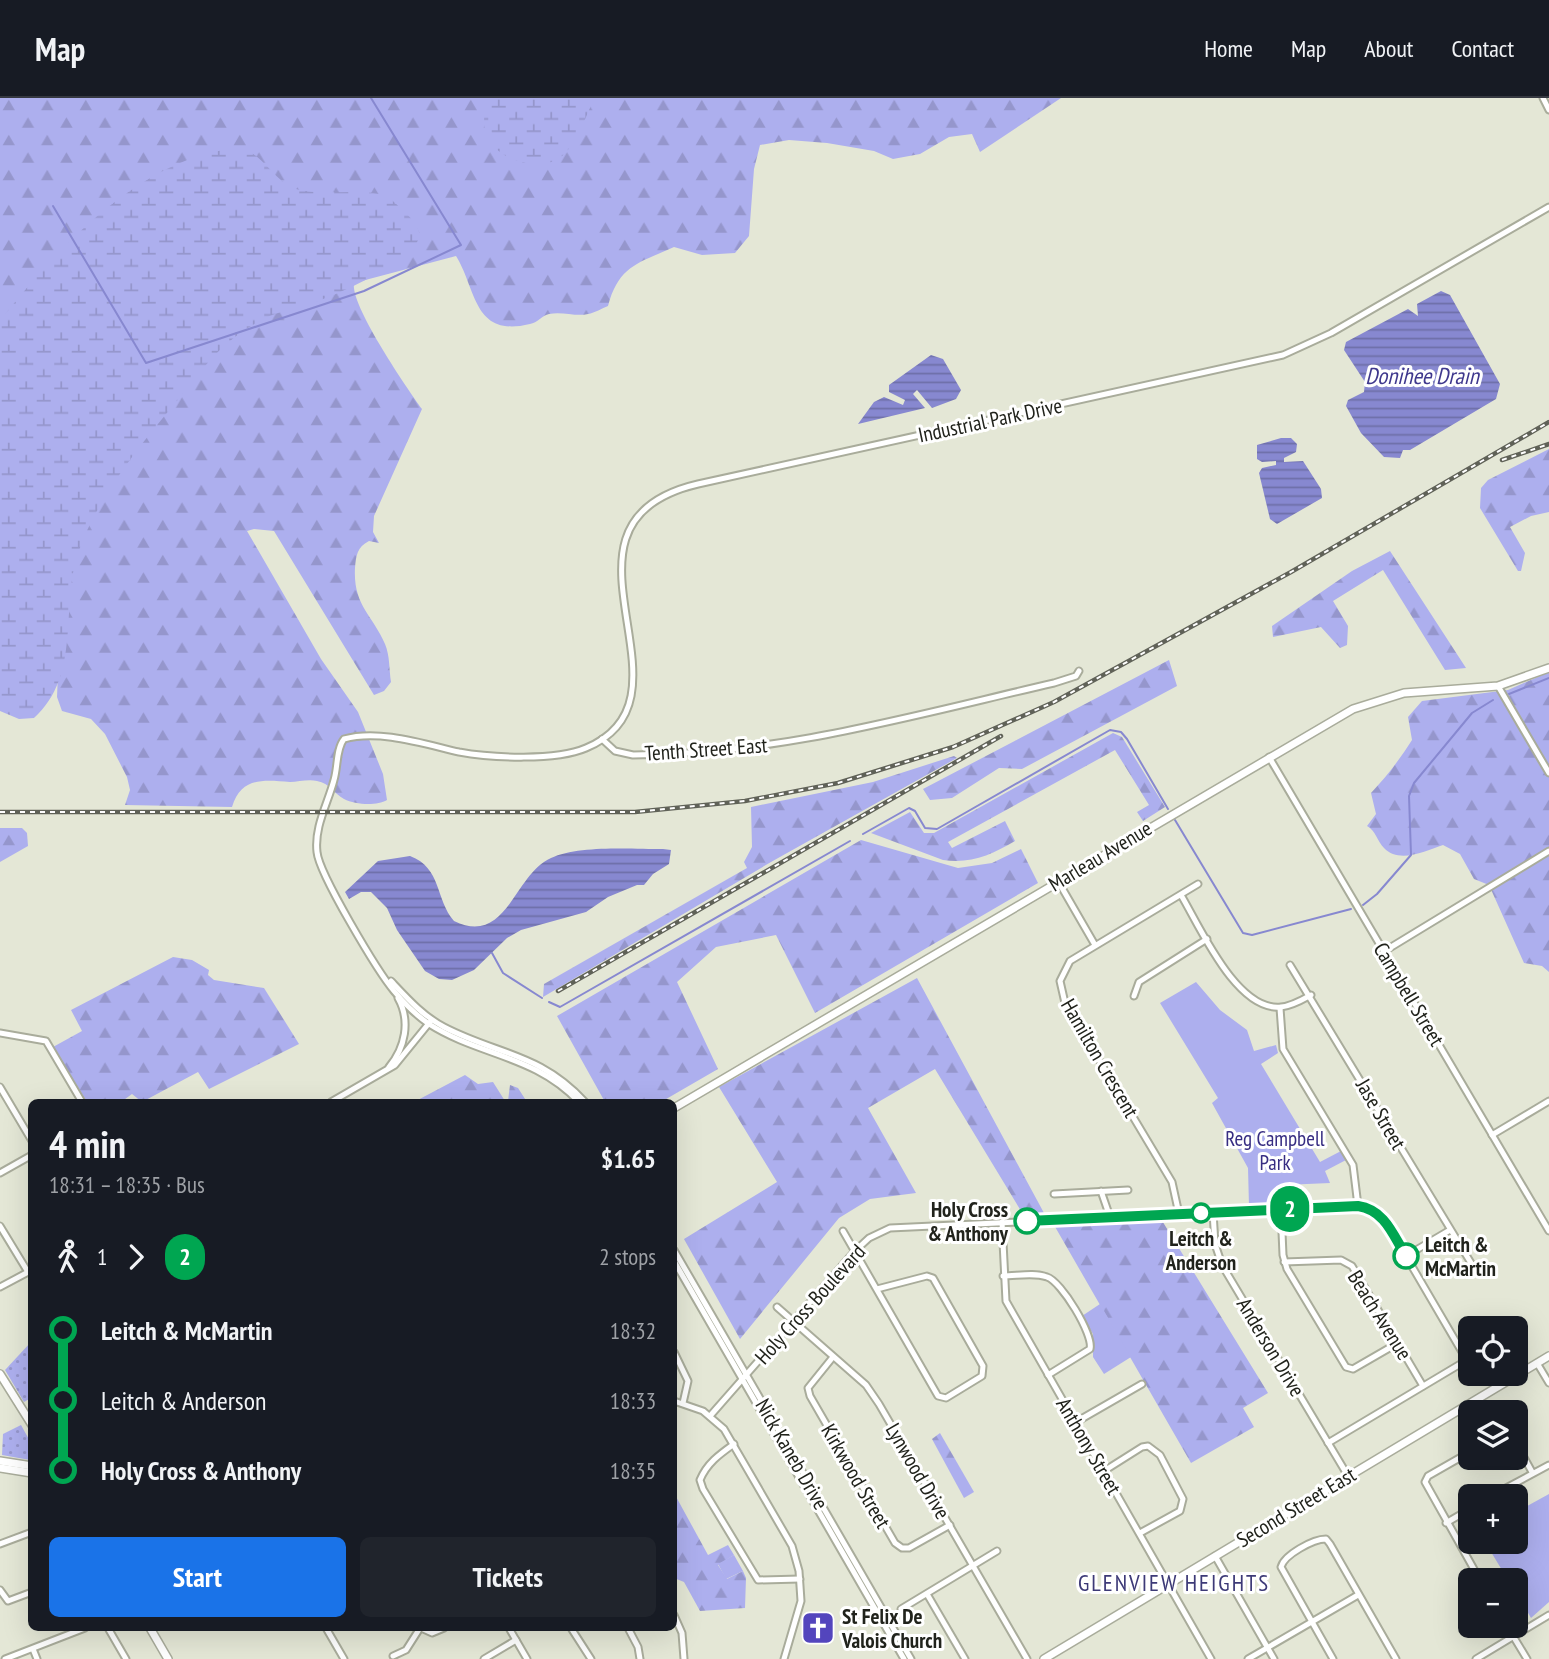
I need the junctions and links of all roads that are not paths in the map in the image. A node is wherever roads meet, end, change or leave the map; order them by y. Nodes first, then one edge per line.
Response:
1 (1543, 98) edge
2 (1549, 110) edge
3 (1549, 207) edge
4 (1549, 668) edge
5 (1079, 671) dead end
6 (1498, 686) junction
7 (602, 739) junction
8 (1269, 757) junction
9 (1549, 773) edge
10 (1549, 851) edge
11 (1058, 881) junction
12 (1198, 884) dead end
13 (1181, 895) junction
14 (1207, 939) junction
15 (1095, 946) junction
16 (1383, 952) junction
17 (1290, 965) dead end
18 (380, 968) junction
19 (393, 990) junction
20 (1311, 995) junction
21 (1134, 996) dead end
22 (1280, 1007) junction
23 (431, 1022) junction
24 (0, 1033) edge
25 (381, 1074) junction
26 (0, 1087) edge
27 (80, 1099) edge
28 (336, 1099) edge
29 (575, 1099) edge
30 (582, 1099) edge
31 (1549, 1101) edge
32 (677, 1106) edge
33 (28, 1134) edge
34 (1492, 1135) junction
35 (28, 1158) edge
36 (0, 1172) edge
37 (1128, 1190) dead end
38 (1101, 1191) junction
39 (1054, 1194) dead end
40 (1358, 1206) junction
41 (1281, 1209) junction
42 (1213, 1212) junction
43 (1180, 1214) junction
44 (1110, 1217) junction
45 (1002, 1222) junction
46 (0, 1226) edge
47 (1450, 1230) junction
48 (843, 1231) dead end
49 (1549, 1231) edge
50 (855, 1251) junction
51 (677, 1255) edge
52 (1406, 1256) junction
53 (1284, 1262) junction
54 (1471, 1264) dead end
55 (677, 1266) edge
56 (28, 1268) edge
57 (28, 1272) edge
58 (1003, 1276) junction
59 (0, 1287) edge
60 (877, 1289) junction
61 (778, 1307) dead end
62 (794, 1322) junction
63 (1398, 1343) junction
64 (1549, 1356) edge
65 (833, 1357) junction
66 (677, 1358) edge
67 (1538, 1363) junction
68 (0, 1374) edge
69 (1048, 1374) junction
70 (745, 1378) junction
71 (1549, 1383) edge
72 (1142, 1384) dead end
73 (1423, 1385) junction
74 (677, 1402) edge
75 (683, 1403) junction
76 (710, 1416) junction
77 (28, 1418) edge
78 (1076, 1422) junction
79 (1328, 1443) junction
80 (734, 1444) junction
81 (1458, 1459) edge
82 (0, 1461) edge
83 (28, 1465) edge
84 (1528, 1465) edge
85 (1549, 1465) edge
86 (0, 1468) edge
87 (1104, 1471) junction
88 (1532, 1472) junction
89 (28, 1474) edge
90 (1348, 1476) junction
91 (1512, 1484) edge
92 (1458, 1515) edge
93 (1446, 1522) junction
94 (950, 1525) junction
95 (1140, 1533) junction
96 (28, 1534) edge
97 (0, 1544) edge
98 (997, 1551) dead end
99 (1214, 1556) junction
100 (974, 1566) junction
101 (1473, 1568) edge
102 (800, 1579) junction
103 (1168, 1584) junction
104 (0, 1590) edge
105 (28, 1594) edge
106 (927, 1594) junction
107 (1358, 1595) junction
108 (901, 1609) dead end
109 (1549, 1615) edge
110 (677, 1622) edge
111 (1311, 1622) junction
112 (1528, 1628) edge
113 (78, 1631) edge
114 (110, 1631) edge
115 (152, 1631) edge
116 (328, 1631) edge
117 (419, 1631) edge
118 (511, 1631) edge
119 (573, 1631) edge
120 (630, 1631) edge
121 (1512, 1638) edge
122 (1515, 1638) edge
123 (516, 1640) junction
124 (1268, 1648) junction
125 (33, 1649) junction
126 (393, 1656) dead end
127 (5, 1659) edge
128 (37, 1659) edge
129 (126, 1659) edge
130 (168, 1659) edge
131 (344, 1659) edge
132 (484, 1659) edge
133 (527, 1659) edge
134 (591, 1659) edge
135 (640, 1659) edge
136 (684, 1659) edge
137 (784, 1659) edge
138 (904, 1659) edge
139 (911, 1659) edge
140 (965, 1659) edge
141 (1027, 1659) edge
142 (1044, 1659) edge
143 (1211, 1659) edge
144 (1248, 1659) edge
145 (1274, 1659) edge
146 (1333, 1659) edge
147 (1396, 1659) edge
148 (1476, 1659) edge
149 (1527, 1659) edge

1 - 2 street
3 - 7 street, Industrial Park Drive
4 - 6 main road, Marleau Avenue
5 - 7 street, Tenth Street East
6 - 8 main road, Marleau Avenue
6 - 9 street
7 - 18 street
8 - 11 main road, Marleau Avenue
8 - 16 street, Campbell Street
10 - 16 street
11 - 15 street
11 - 32 main road, Marleau Avenue
12 - 13 street, Hamilton Crescent
13 - 14 street
13 - 15 street, Hamilton Crescent
14 - 21 street
14 - 22 street
15 - 43 street, Hamilton Crescent
16 - 34 street, Campbell Street
17 - 20 street, Jase Street
18 - 19 street
18 - 23 street
19 - 23 street
19 - 25 street
20 - 22 street
20 - 47 street, Jase Street
22 - 40 street
23 - 25 street
23 - 29 street
23 - 30 street
24 - 27 street
25 - 28 street
26 - 33 street
31 - 34 street
34 - 49 street, Campbell Street
35 - 36 street
37 - 38 street
38 - 39 street
38 - 44 street
40 - 41 street, Holy Cross Boulevard
40 - 52 street
41 - 42 street, Holy Cross Boulevard
41 - 53 street
42 - 43 street, Holy Cross Boulevard
42 - 79 street, Anderson Drive
43 - 44 street, Holy Cross Boulevard
44 - 45 street, Holy Cross Boulevard
45 - 50 street, Holy Cross Boulevard
45 - 58 street, Anthony Street
46 - 56 street
47 - 52 street
47 - 54 street, Jase Street
48 - 50 street
50 - 60 street
50 - 62 street, Holy Cross Boulevard
51 - 70 street, Nick Kaneb Drive
52 - 73 street
53 - 63 street, Beach Avenue
53 - 63 street
55 - 70 street, Nick Kaneb Drive
57 - 59 street
58 - 69 street, Anthony Street
58 - 69 street
60 - 60 street
61 - 62 street, Lynwood Drive
62 - 65 street, Lynwood Drive
62 - 70 street, Holy Cross Boulevard
63 - 73 street, Beach Avenue
64 - 67 main road, Second Street East
65 - 94 street, Lynwood Drive
65 - 94 street, Kirkwood Street
66 - 75 street
67 - 71 street
67 - 90 main road, Second Street East
68 - 77 main road
69 - 78 street, Anthony Street
70 - 76 street, Holy Cross Boulevard
70 - 138 street, Nick Kaneb Drive
70 - 139 street, Nick Kaneb Drive
72 - 78 street
73 - 79 street
74 - 75 street
75 - 76 street
76 - 80 street
78 - 87 street, Anthony Street
79 - 90 street, Anderson Drive
80 - 102 street
80 - 102 street
81 - 93 street
82 - 83 main road
84 - 88 street
85 - 88 street
86 - 89 main road
87 - 95 street, Anthony Street
87 - 95 street
88 - 91 street
90 - 99 main road, Second Street East
92 - 93 street
93 - 101 street
94 - 100 street, Lynwood Drive
95 - 103 street, Anthony Street
96 - 97 street
98 - 100 street
99 - 103 main road, Second Street East
99 - 124 street
100 - 106 street
100 - 141 street, Lynwood Drive
102 - 137 street
103 - 142 main road, Second Street East
103 - 143 street, Anthony Street
104 - 105 street
106 - 108 street
106 - 140 street
107 - 111 street
107 - 111 street
107 - 147 street
109 - 112 street
110 - 136 street
111 - 124 street
111 - 146 street
113 - 125 street
114 - 129 street
115 - 130 main road
116 - 131 street
117 - 126 street
118 - 123 street
119 - 134 street
120 - 135 street
121 - 148 street
122 - 149 street
123 - 132 street
123 - 133 street
124 - 144 street
124 - 145 street
125 - 127 street
125 - 128 street

